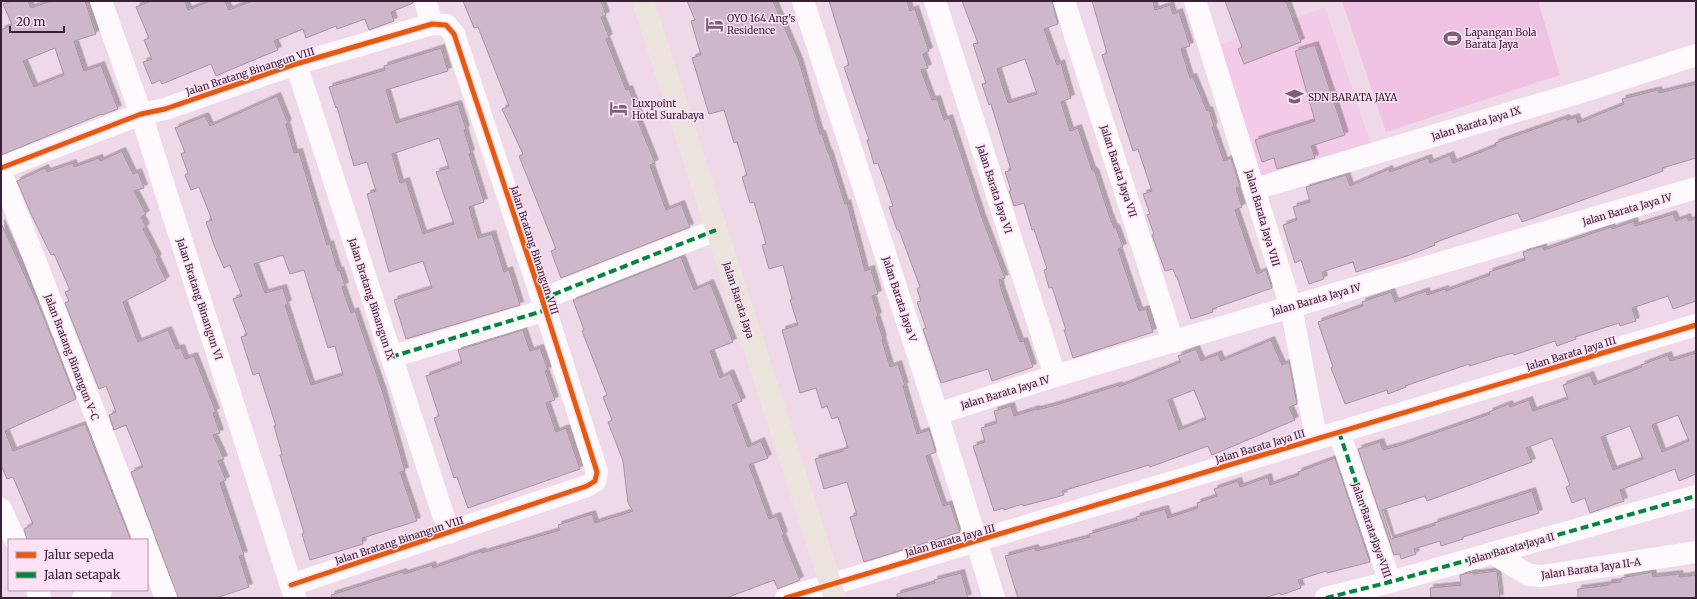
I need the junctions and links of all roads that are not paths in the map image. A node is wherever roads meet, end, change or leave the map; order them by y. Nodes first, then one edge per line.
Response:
1 (101, 1) edge
2 (425, 1) edge
3 (643, 1) edge
4 (803, 1) edge
5 (935, 1) edge
6 (1064, 1) edge
7 (1195, 1) edge
8 (432, 24) junction
9 (1696, 55) edge
10 (296, 64) junction
11 (141, 114) junction
12 (1, 168) edge
13 (1, 173) edge
14 (1696, 188) edge
15 (1255, 189) junction
16 (716, 230) junction
17 (544, 304) junction
18 (1291, 307) junction
19 (1696, 325) edge
20 (1173, 342) junction
21 (391, 357) junction
22 (1055, 376) junction
23 (937, 414) junction
24 (1339, 432) junction
25 (1316, 438) junction
26 (1696, 496) edge
27 (1, 509) edge
28 (449, 534) junction
29 (15, 539) edge
30 (144, 539) edge
31 (978, 542) junction
32 (1696, 552) edge
33 (1492, 553) junction
34 (149, 561) edge
35 (1390, 582) junction
36 (99, 591) edge
37 (832, 591) edge
38 (293, 592) edge
39 (83, 598) edge
40 (166, 598) edge
41 (786, 598) edge
42 (994, 598) edge
43 (1326, 598) edge

1 - 11 street, Jalan Bratang Binangun VI
2 - 8 street
3 - 16 main road, Jalan Barata Jaya
4 - 23 street, Jalan Barata Jaya V
5 - 22 street, Jalan Barata Jaya VI
6 - 20 street, Jalan Barata Jaya VII
7 - 15 street, Jalan Barata Jaya VIII
8 - 10 street, Jalan Bratang Binangun VIII
8 - 17 street, Jalan Bratang Binangun VIII
9 - 15 street, Jalan Barata Jaya IX
10 - 11 street, Jalan Bratang Binangun VIII
10 - 21 street, Jalan Bratang Binangun IX
11 - 12 street, Jalan Bratang Binangun VIII
11 - 38 street, Jalan Bratang Binangun VI
13 - 30 street, Jalan Bratang Binangun V-C
14 - 18 street, Jalan Barata Jaya IV
15 - 18 street, Jalan Barata Jaya VIII
16 - 17 street
16 - 37 main road, Jalan Barata Jaya
17 - 21 street
17 - 28 street, Jalan Bratang Binangun VIII
18 - 20 street, Jalan Barata Jaya IV
18 - 25 street, Jalan Barata Jaya VIII
19 - 24 street, Jalan Barata Jaya III
20 - 22 street, Jalan Barata Jaya IV
21 - 28 street, Jalan Bratang Binangun IX
22 - 23 street, Jalan Barata Jaya IV
23 - 31 street, Jalan Barata Jaya V
24 - 25 street, Jalan Barata Jaya III
24 - 35 street, Jalan Barata Jaya VIII
25 - 31 street, Jalan Barata Jaya III
26 - 33 street, Jalan Barata Jaya II
27 - 29 street
28 - 38 street, Jalan Bratang Binangun VIII
31 - 37 street, Jalan Barata Jaya III
31 - 42 street, Jalan Barata Jaya V
32 - 33 street, Jalan Barata Jaya II-A
33 - 35 street, Jalan Barata Jaya II
34 - 40 street
35 - 43 street, Jalan Barata Jaya II
36 - 39 street
37 - 41 street, Jalan Barata Jaya III

